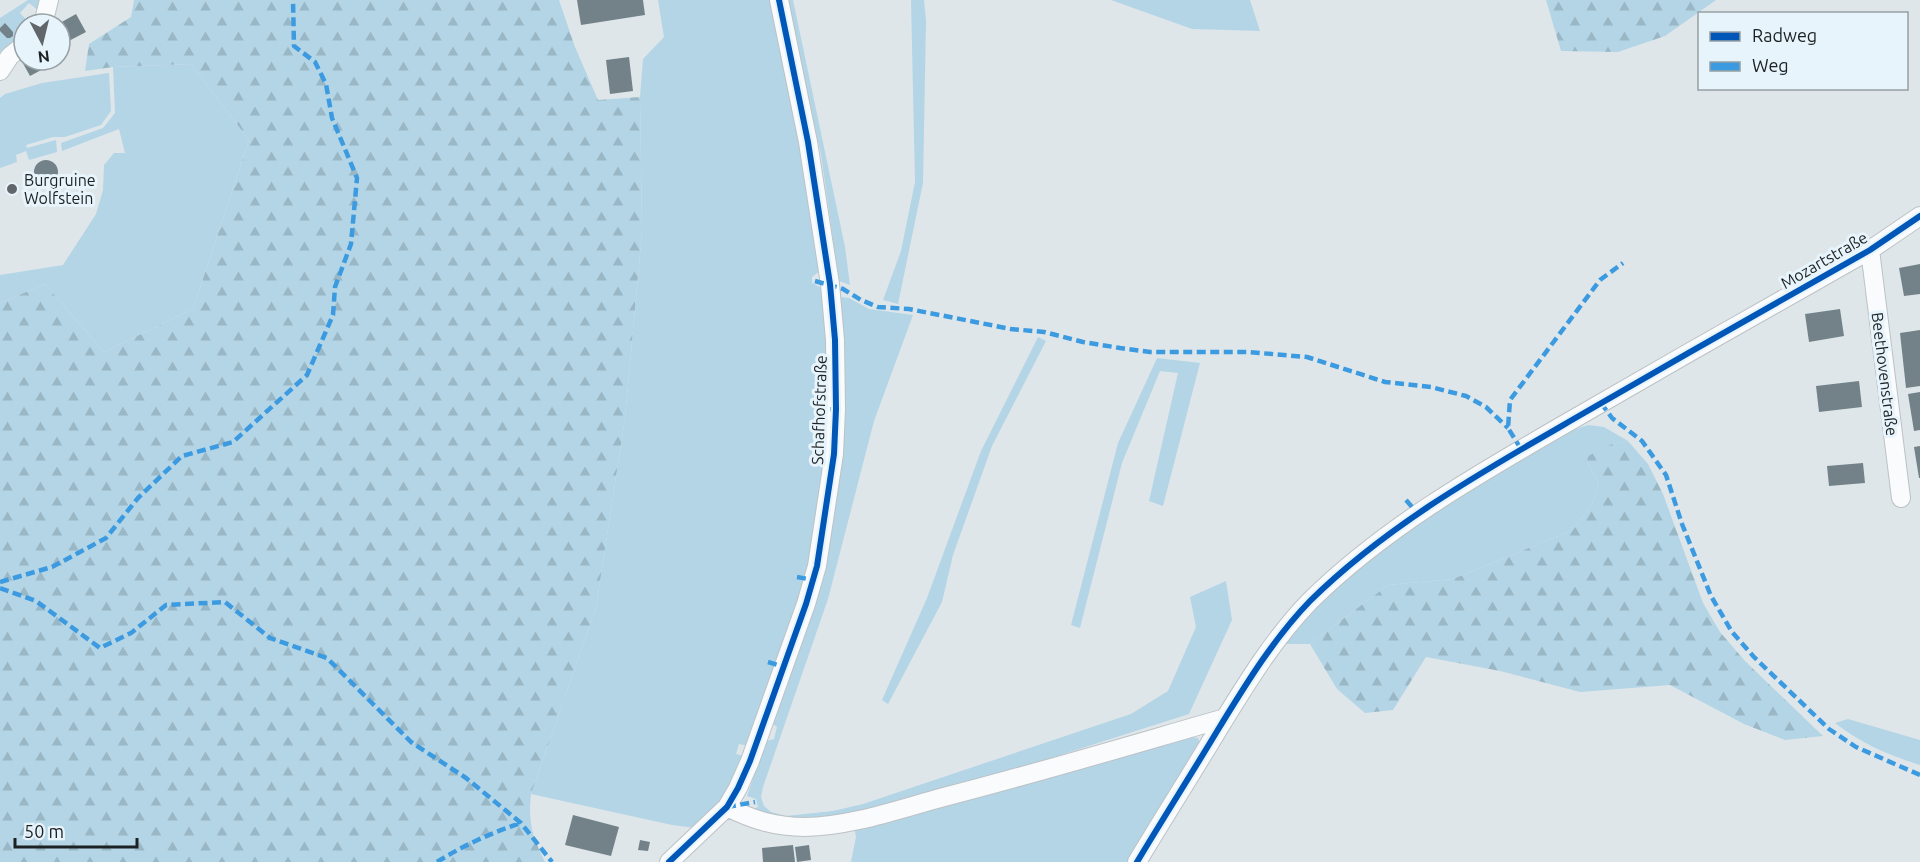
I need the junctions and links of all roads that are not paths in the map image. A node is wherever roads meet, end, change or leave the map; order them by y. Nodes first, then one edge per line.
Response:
1 (779, 0) edge
2 (12, 54) edge
3 (0, 71) edge
4 (1920, 216) edge
5 (1870, 250) junction
6 (1901, 498) dead end
7 (1225, 718) junction
8 (726, 807) junction
9 (669, 862) edge
10 (1137, 862) edge

1 - 8 street, Schafhofstraße
2 - 3 street
4 - 5 street, Mozartstraße
5 - 6 street, Beethovenstraße
5 - 7 street, Mozartstraße
7 - 8 street
7 - 10 street, Mozartstraße
8 - 9 street, Schafhofstraße

